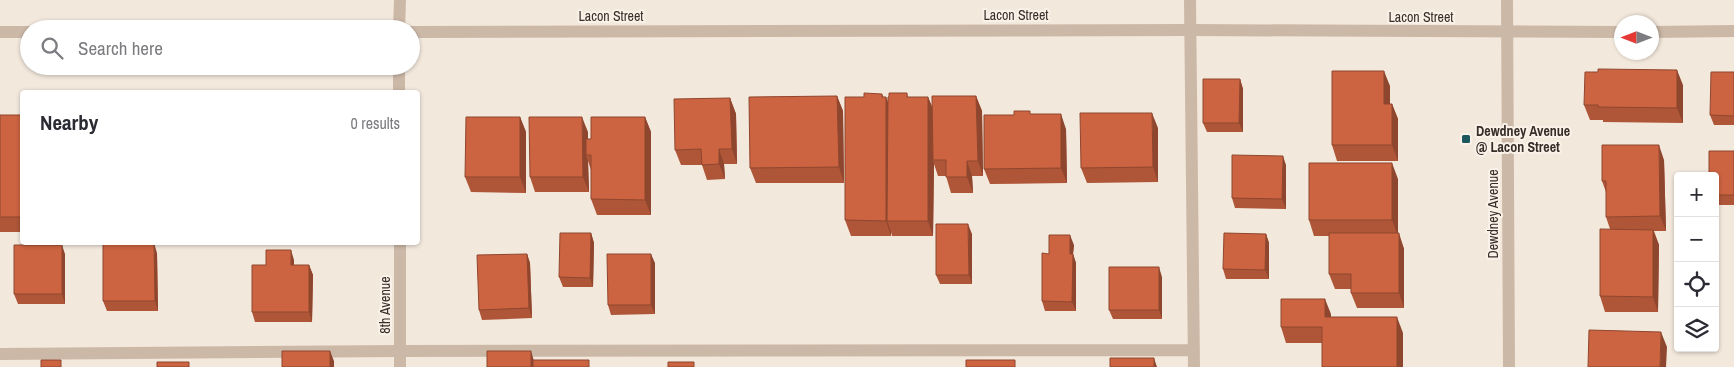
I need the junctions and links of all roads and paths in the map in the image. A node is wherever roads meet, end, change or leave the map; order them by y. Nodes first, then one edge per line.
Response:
1 (400, 0) edge
2 (1190, 0) edge
3 (1507, 0) edge
4 (399, 20) edge
5 (1190, 30) junction
6 (1734, 31) edge
7 (0, 32) edge
8 (20, 32) edge
9 (420, 32) edge
10 (1507, 32) junction
11 (1614, 32) edge
12 (1659, 32) edge
13 (399, 75) edge
14 (399, 90) edge
15 (400, 245) edge
16 (1194, 350) junction
17 (400, 351) junction
18 (0, 354) edge
19 (400, 367) edge
20 (1194, 367) edge
21 (1508, 367) edge

1 - 4 street
2 - 5 street
3 - 10 street, Dewdney Avenue
5 - 9 street, Lacon Street
5 - 10 street, Lacon Street
5 - 16 street
6 - 12 street
7 - 8 street
10 - 11 street, Lacon Street
10 - 21 street, Dewdney Avenue
13 - 14 street
15 - 17 street, 8th Avenue
16 - 17 street
16 - 20 street
17 - 18 street
17 - 19 street, 8th Avenue

